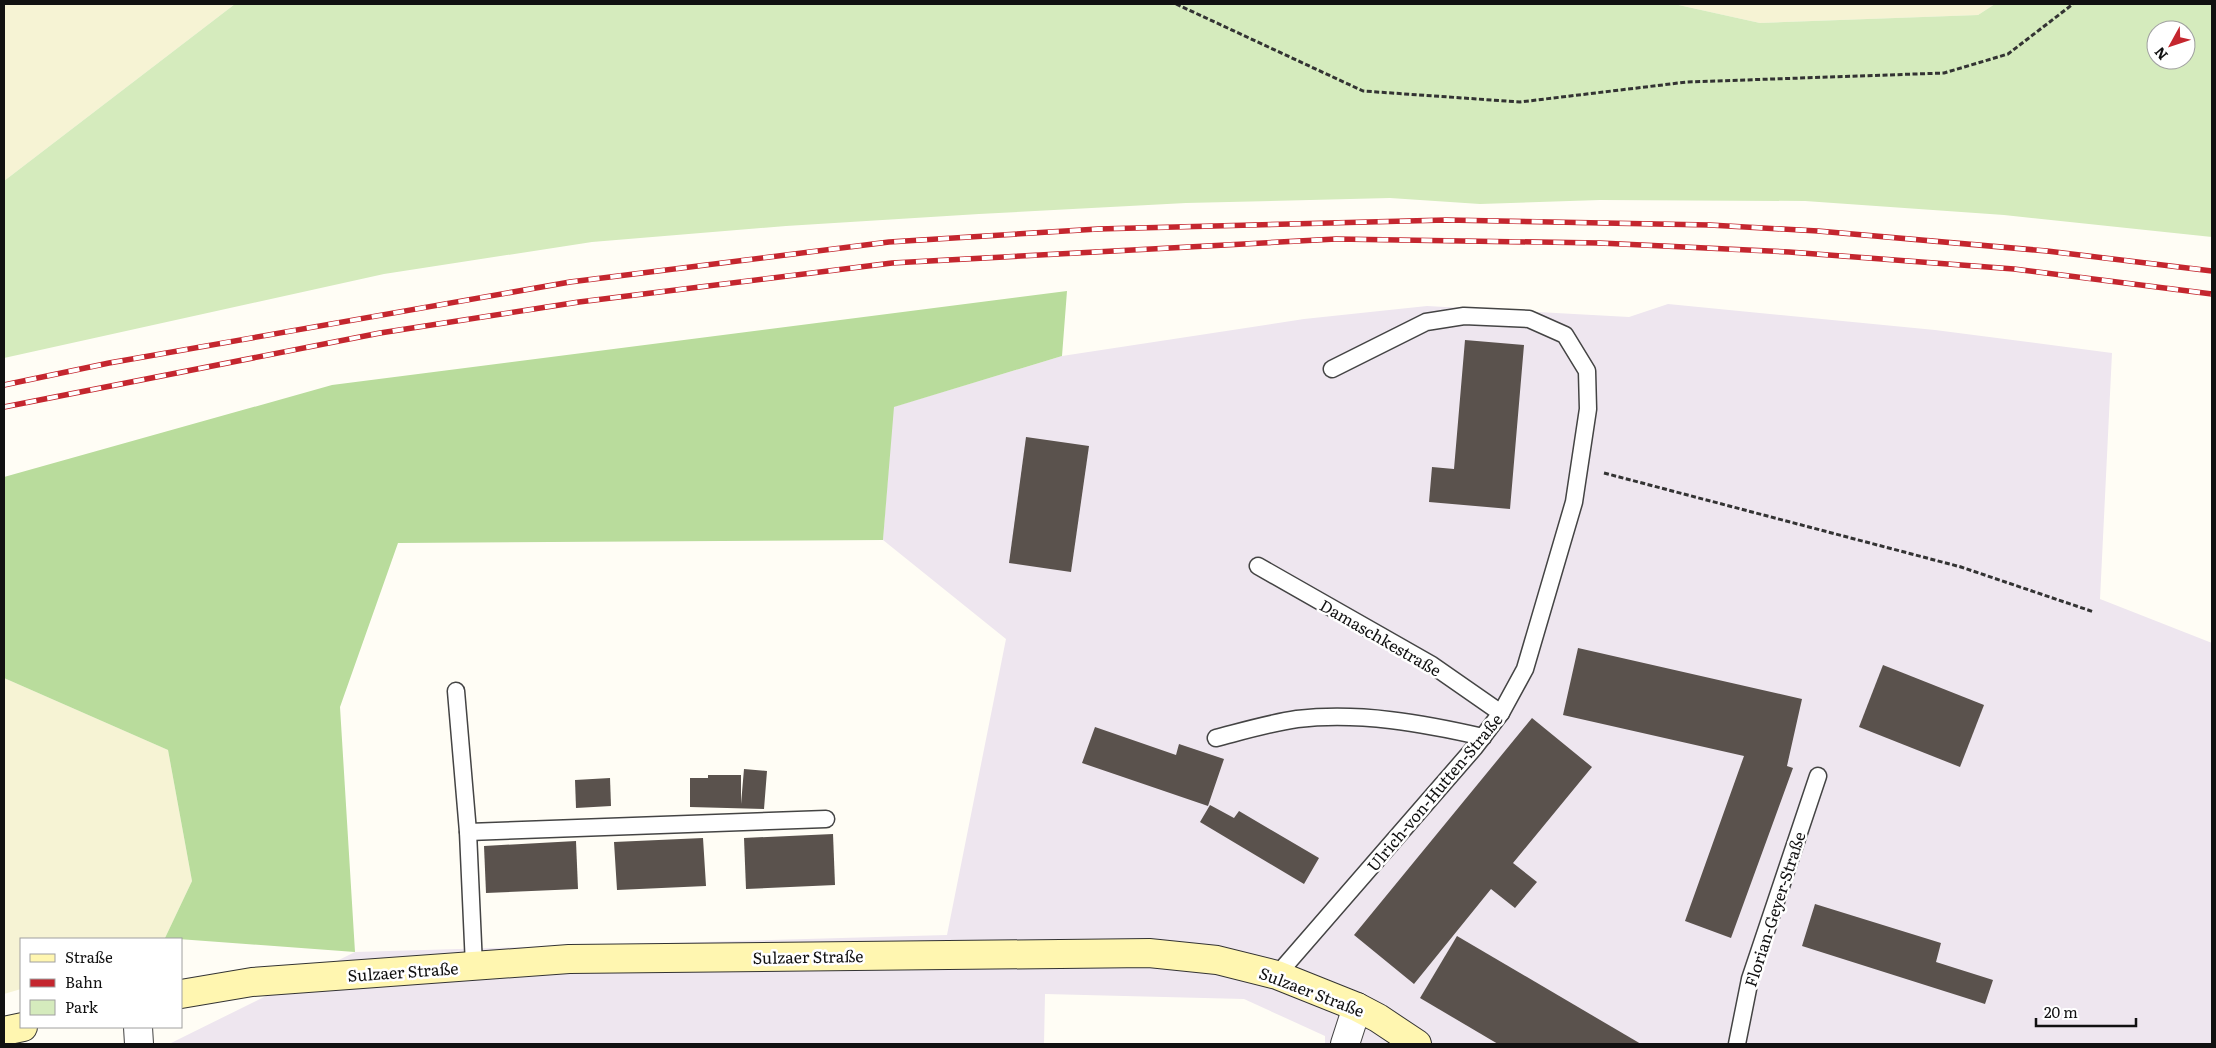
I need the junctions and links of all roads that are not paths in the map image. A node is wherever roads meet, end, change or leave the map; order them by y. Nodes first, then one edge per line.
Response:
1 (1332, 369) dead end
2 (1258, 566) dead end
3 (456, 691) dead end
4 (1501, 712) junction
5 (1483, 737) junction
6 (1216, 738) dead end
7 (1818, 776) dead end
8 (826, 819) dead end
9 (468, 832) junction
10 (474, 966) junction
11 (1277, 975) junction
12 (182, 994) edge
13 (1357, 1007) junction
14 (20, 1028) edge
15 (138, 1028) edge
16 (4, 1031) edge
17 (139, 1044) edge
18 (1345, 1044) edge
19 (1417, 1044) edge
20 (1738, 1044) edge

1 - 4 lane, Ulrich-von-Hutten-Straße
2 - 4 lane, Damaschkestraße
3 - 9 lane
4 - 5 lane, Ulrich-von-Hutten-Straße
5 - 6 lane
5 - 11 lane, Ulrich-von-Hutten-Straße
7 - 20 lane, Florian-Geyer-Straße
8 - 9 lane
9 - 10 lane
10 - 11 main road, Sulzaer Straße
10 - 12 main road, Sulzaer Straße
11 - 13 main road, Sulzaer Straße
13 - 18 street
13 - 19 main road, Sulzaer Straße
14 - 16 main road
15 - 17 street

